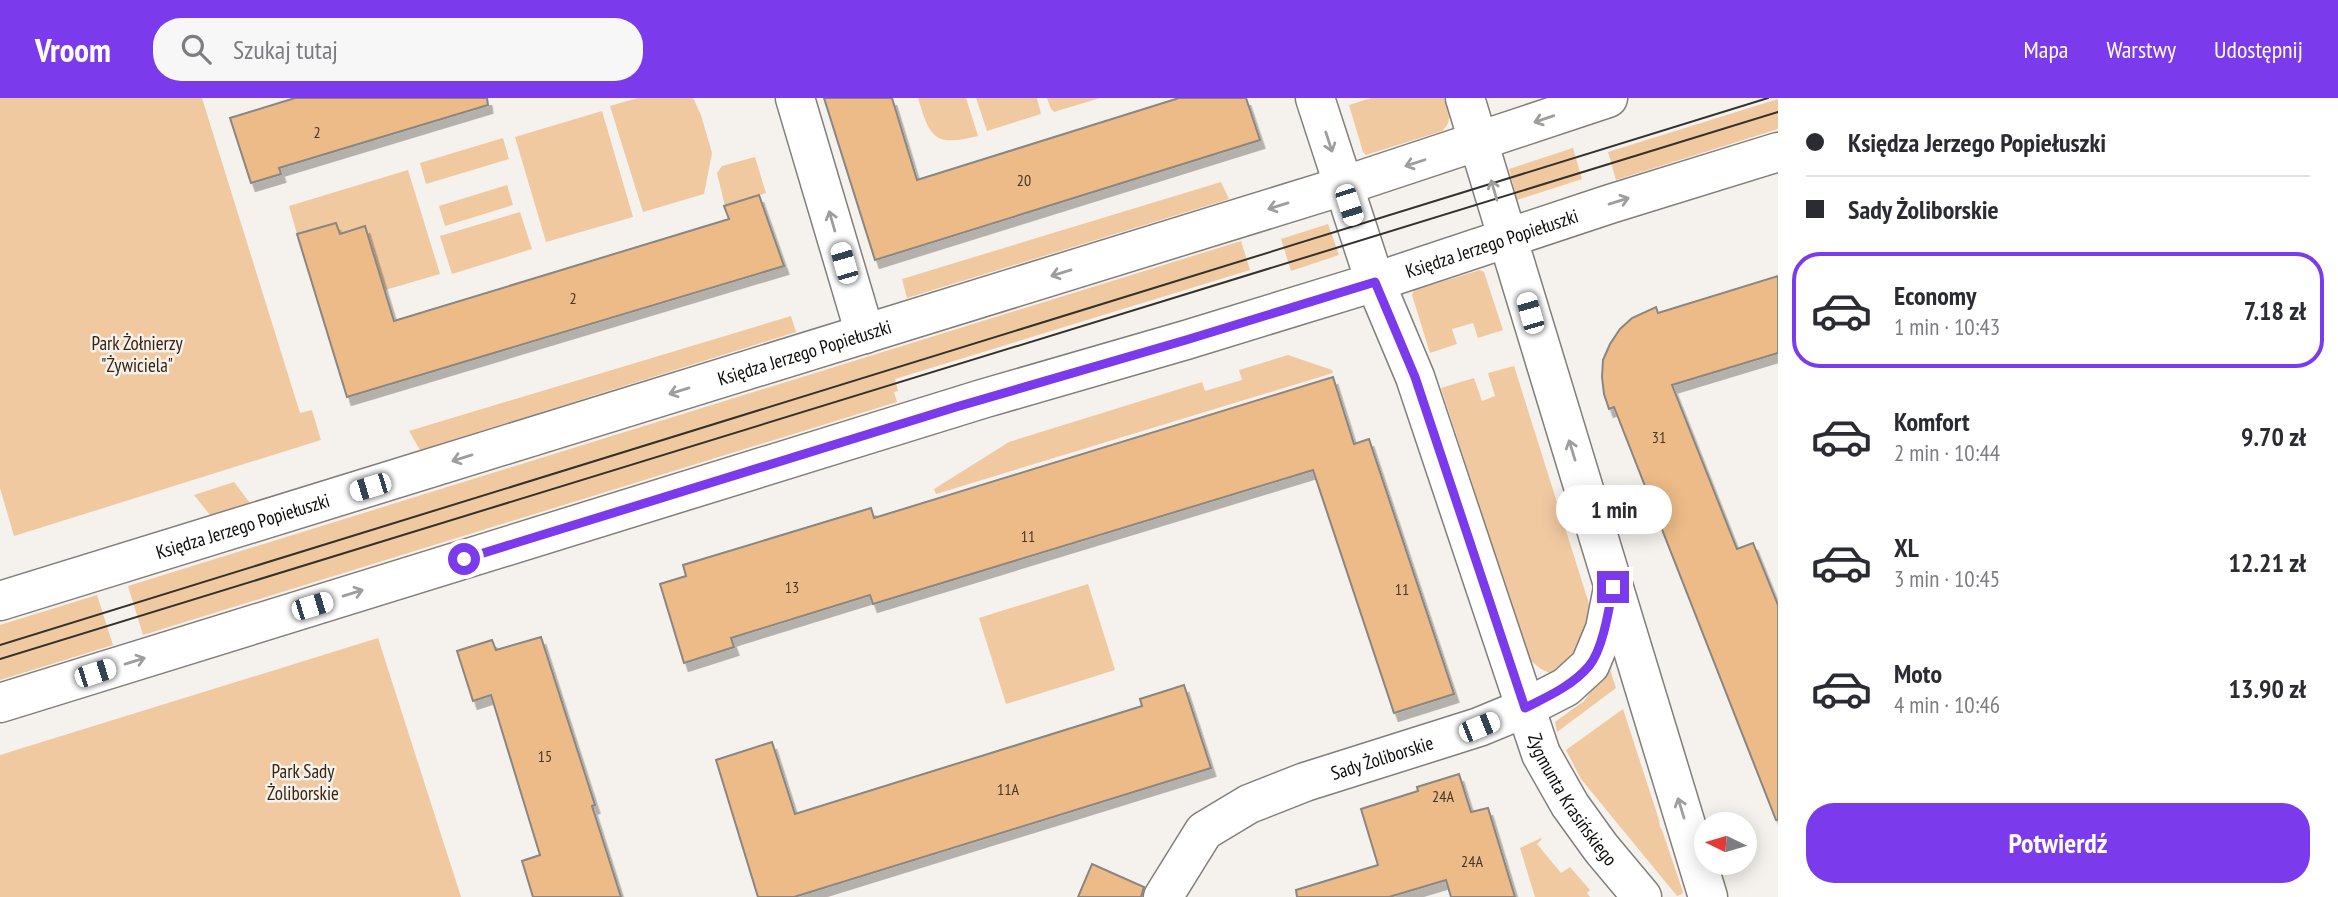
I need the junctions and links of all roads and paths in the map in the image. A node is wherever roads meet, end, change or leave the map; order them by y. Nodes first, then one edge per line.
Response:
1 (795, 98) edge
2 (1314, 98) edge
3 (1465, 98) edge
4 (1608, 98) edge
5 (1479, 142) junction
6 (1778, 152) edge
7 (1343, 186) junction
8 (1508, 237) junction
9 (1375, 282) junction
10 (865, 334) junction
11 (1613, 587) junction
12 (0, 601) edge
13 (0, 703) edge
14 (1525, 708) junction
15 (1163, 897) edge
16 (1642, 897) edge
17 (1708, 897) edge

10 -> 1 main road
2 -> 7 main road, Zygmunta Krasińskiego
3 - 5 main road
4 -> 5 main road, Księdza Jerzego Popiełuszki
5 -> 7 main road, Księdza Jerzego Popiełuszki
8 -> 5 main road
8 -> 6 main road, Księdza Jerzego Popiełuszki
7 - 9 main road, Zygmunta Krasińskiego
7 -> 10 main road, Księdza Jerzego Popiełuszki
8 - 9 main road, Księdza Jerzego Popiełuszki
11 -> 8 main road
13 -> 9 main road, Księdza Jerzego Popiełuszki
9 - 14 main road, Zygmunta Krasińskiego
10 -> 12 main road, Księdza Jerzego Popiełuszki
11 - 14 main road, Sady Żoliborskie
17 -> 11 main road
14 - 15 main road, Sady Żoliborskie
14 - 16 main road, Zygmunta Krasińskiego

